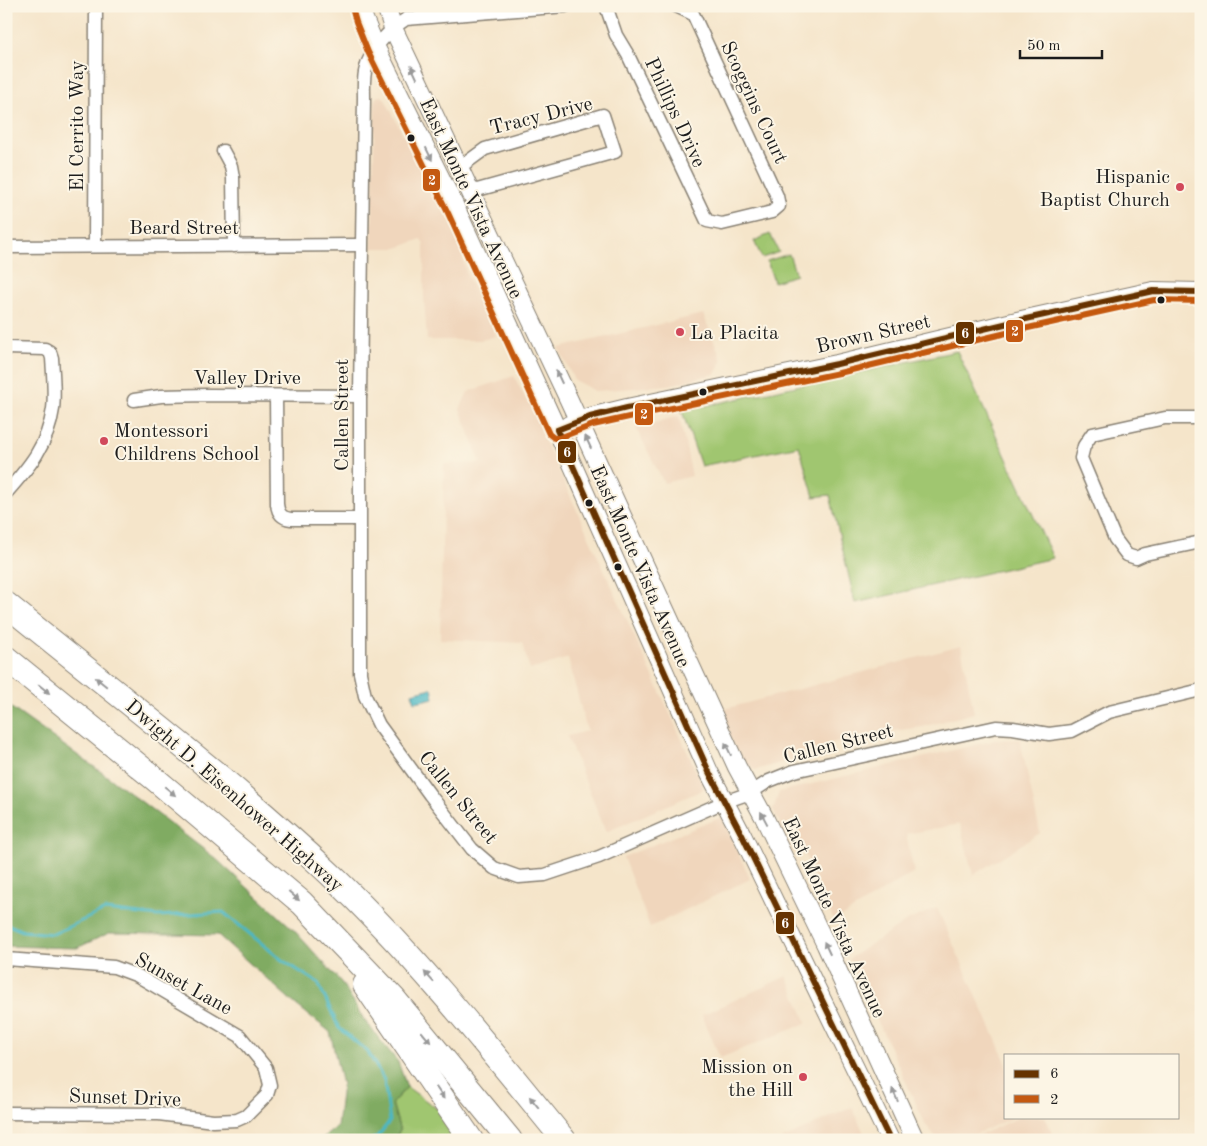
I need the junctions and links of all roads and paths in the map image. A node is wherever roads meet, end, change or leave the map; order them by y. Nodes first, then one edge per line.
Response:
1 (96, 6) edge
2 (361, 6) edge
3 (386, 6) edge
4 (566, 6) edge
5 (606, 6) edge
6 (676, 6) edge
7 (394, 28) junction
8 (376, 48) junction
9 (223, 151) dead end
10 (459, 168) junction
11 (470, 192) junction
12 (777, 196) joint
13 (361, 245) junction
14 (95, 246) junction
15 (234, 246) junction
16 (6, 247) edge
17 (1201, 292) edge
18 (6, 348) edge
19 (276, 396) junction
20 (360, 396) junction
21 (134, 400) dead end
22 (1201, 418) edge
23 (579, 422) junction
24 (557, 430) junction
25 (6, 494) edge
26 (359, 519) junction
27 (1201, 542) edge
28 (6, 604) edge
29 (6, 658) edge
30 (1201, 690) edge
31 (750, 793) junction
32 (724, 802) junction
33 (334, 937) junction
34 (6, 959) edge
35 (6, 1113) edge
36 (242, 1118) joint
37 (472, 1140) edge
38 (510, 1140) edge
39 (564, 1140) edge
40 (890, 1140) edge
41 (915, 1140) edge

1 - 14 street, El Cerrito Way
2 - 8 main road, East Monte Vista Avenue
3 - 7 main road, East Monte Vista Avenue
4 - 7 street
5 - 12 street, Phillips Drive
6 - 12 street, Scoggins Court
7 - 8 street
10 -> 7 main road, East Monte Vista Avenue
8 - 13 street, Callen Street
8 -> 24 main road, East Monte Vista Avenue
9 - 15 street
10 - 11 main road, East Monte Vista Avenue
10 - 11 street, Tracy Drive
23 -> 11 main road, East Monte Vista Avenue
13 - 15 street, Beard Street
13 - 20 street, Callen Street
14 - 15 street, Beard Street
14 - 16 street, Beard Street
17 - 23 main road, Brown Street
18 - 25 street
19 - 20 street, Valley Drive
19 - 21 street, Valley Drive
19 - 26 street
20 - 26 street, Callen Street
22 - 27 street
23 - 24 main road, Brown Street
31 -> 23 main road, East Monte Vista Avenue
24 - 32 main road, East Monte Vista Avenue
26 - 32 street, Callen Street
39 -> 28 highway, Dwight D. Eisenhower Highway
29 -> 33 highway, Dwight D. Eisenhower Highway
30 - 31 street, Callen Street
31 - 32 street, Callen Street
41 -> 31 main road, East Monte Vista Avenue
32 - 40 main road, East Monte Vista Avenue
33 -> 37 highway
33 -> 38 highway, Dwight D. Eisenhower Highway
34 - 36 street, Sunset Lane
35 - 36 street, Sunset Drive

